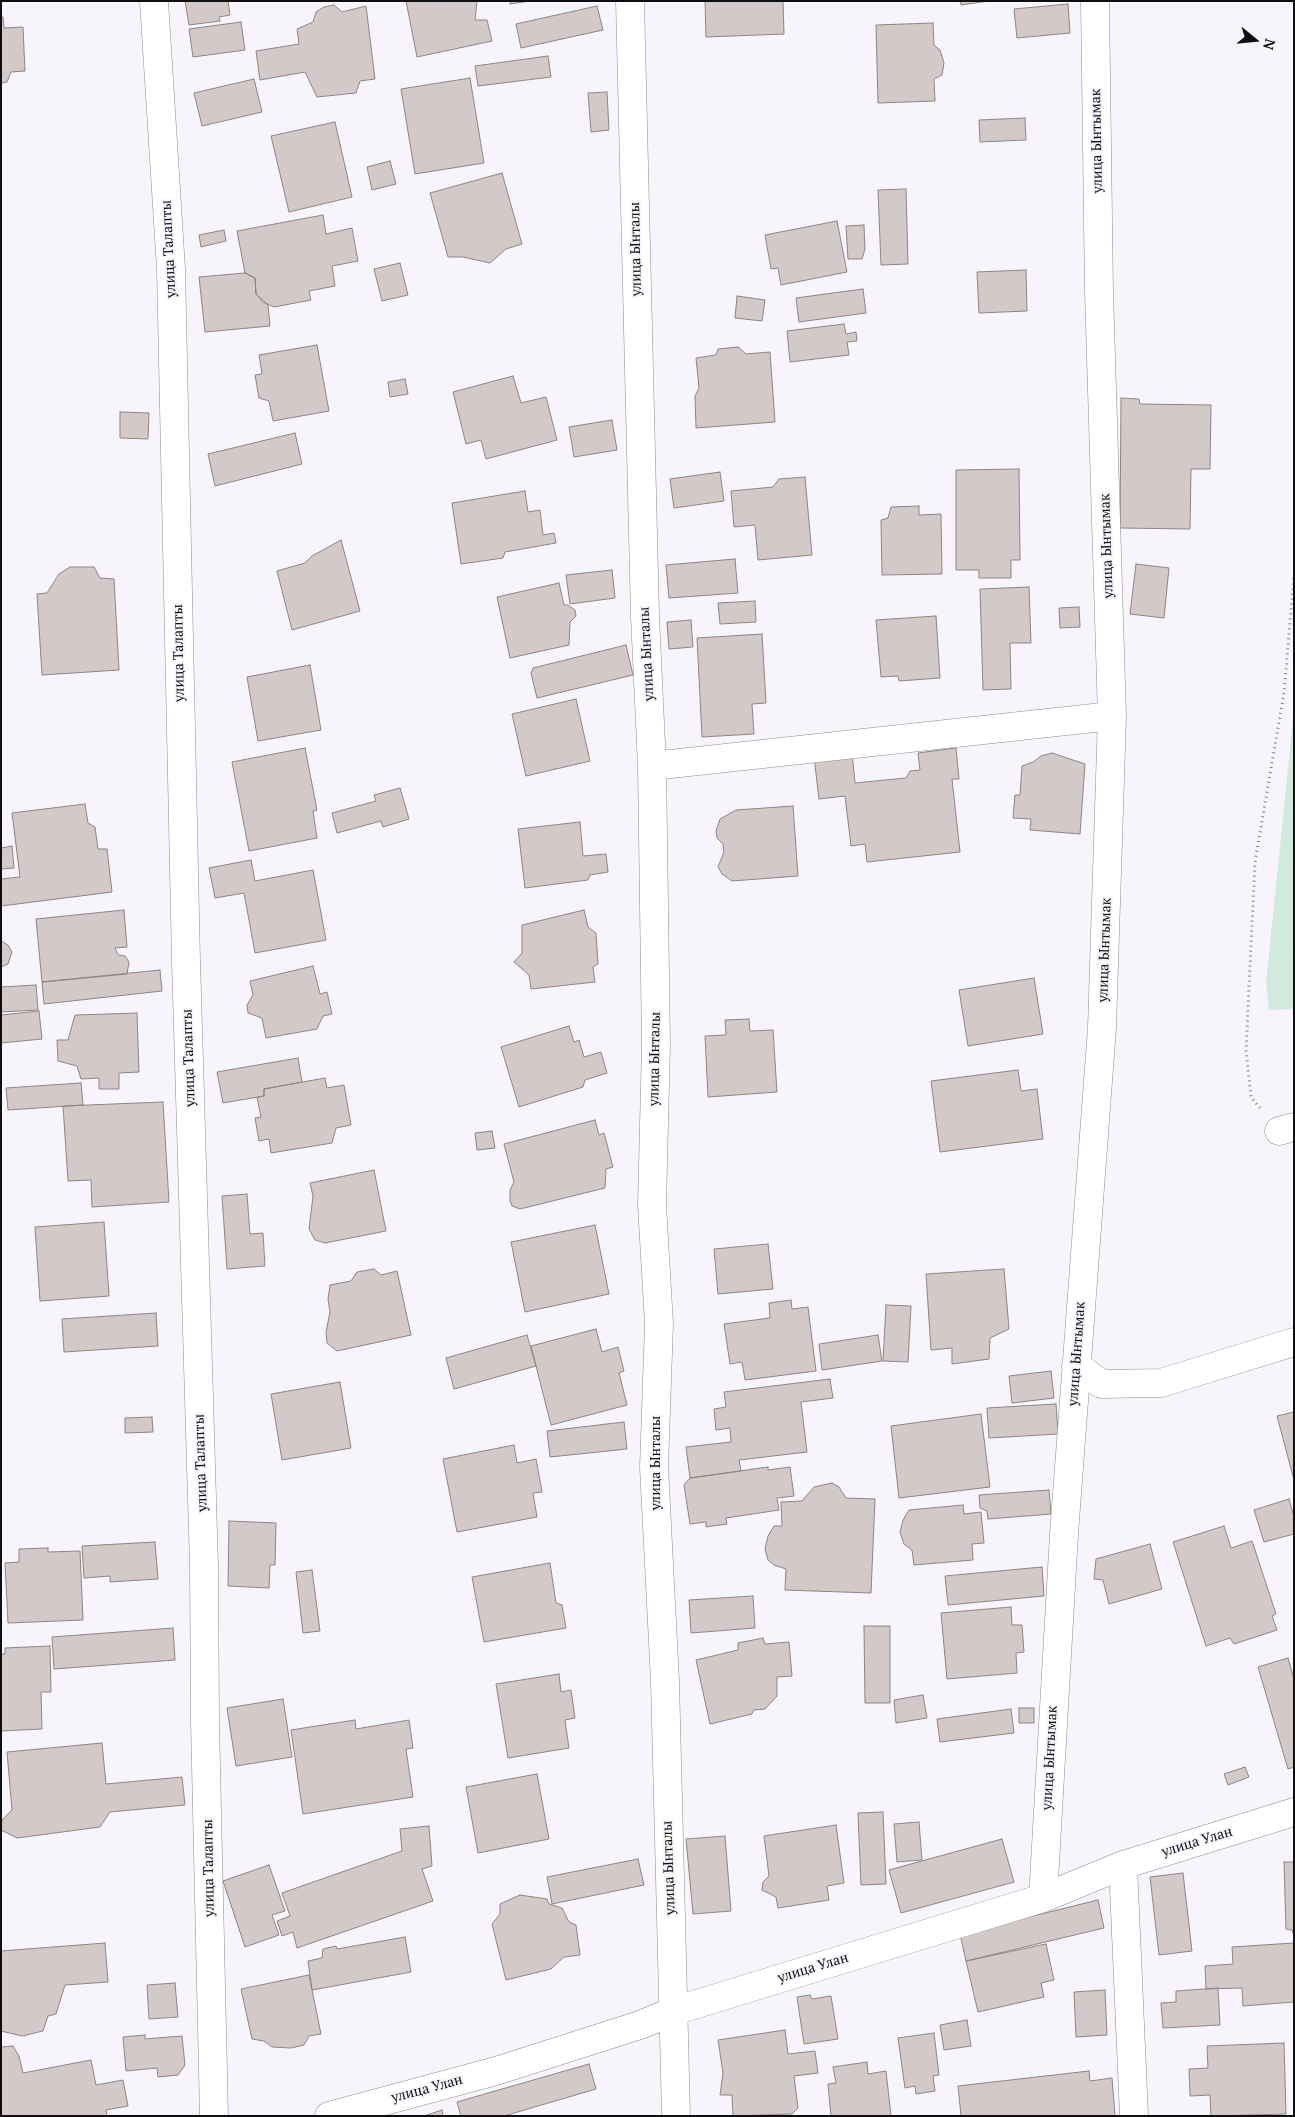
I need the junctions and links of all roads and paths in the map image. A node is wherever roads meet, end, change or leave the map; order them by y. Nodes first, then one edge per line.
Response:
1 (154, 1) edge
2 (630, 1) edge
3 (1095, 1) edge
4 (1294, 575) edge
5 (1112, 716) junction
6 (652, 766) junction
7 (1286, 1129) edge
8 (1294, 1342) edge
9 (1076, 1365) junction
10 (1294, 1812) edge
11 (1123, 1865) junction
12 (1043, 1898) junction
13 (674, 2011) junction
14 (214, 2116) edge
15 (329, 2116) edge
16 (676, 2116) edge
17 (1134, 2116) edge

1 - 14 street, улица Талапты
2 - 6 street, улица Ынталы
3 - 5 street, улица Ынтымак
4 - 7 path
5 - 6 street
5 - 9 street, улица Ынтымак
6 - 13 street, улица Ынталы
8 - 9 street
9 - 12 street, улица Ынтымак
10 - 11 street, улица Улан
11 - 12 street, улица Улан
11 - 17 street
12 - 13 street, улица Улан
13 - 15 street, улица Улан
13 - 16 street, улица Ынталы

